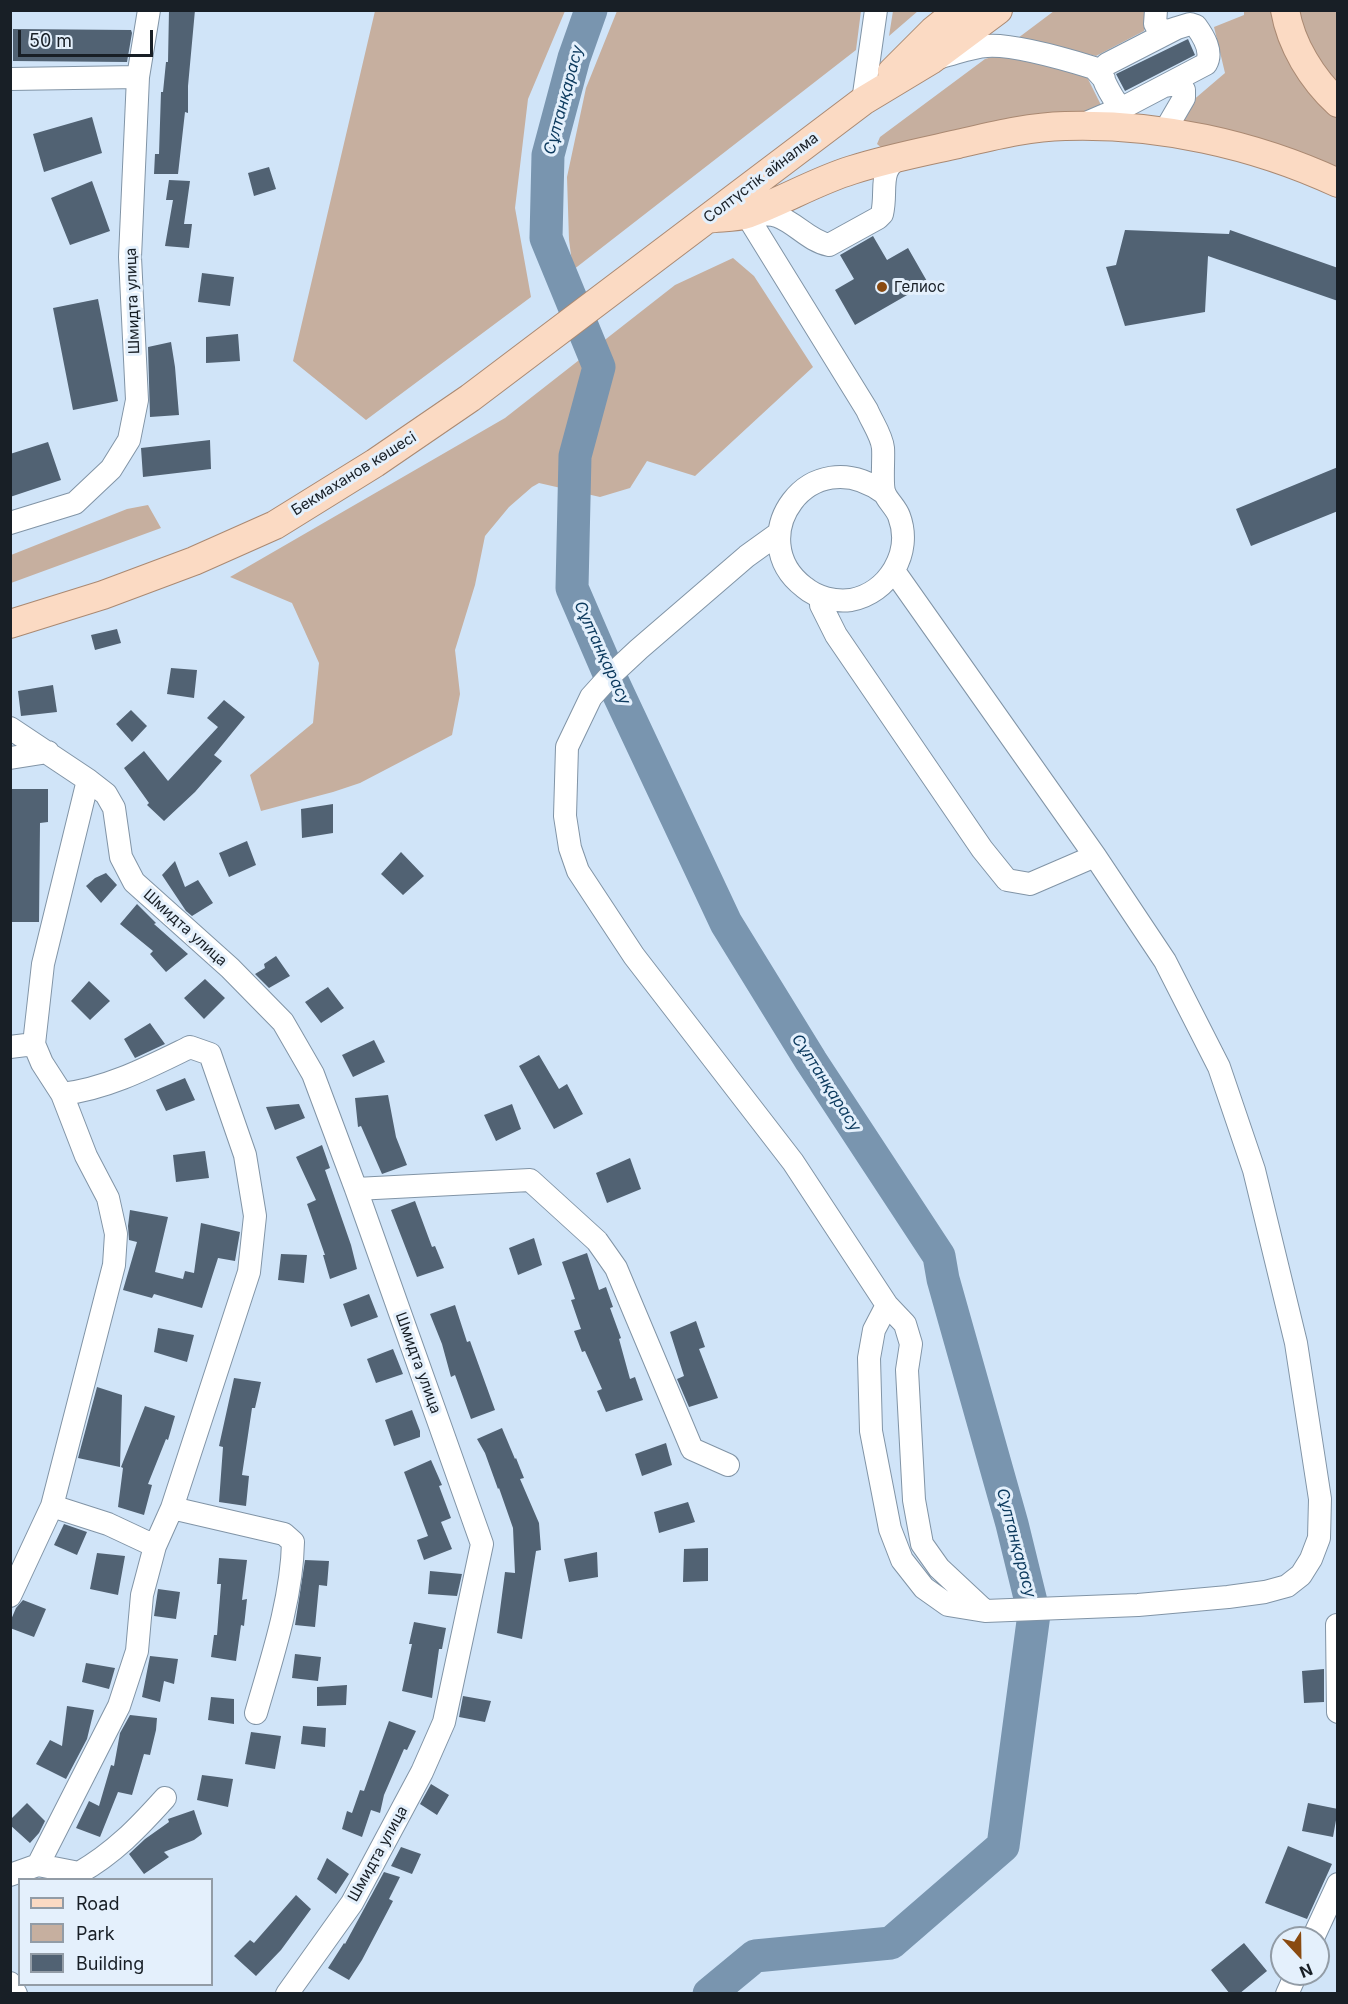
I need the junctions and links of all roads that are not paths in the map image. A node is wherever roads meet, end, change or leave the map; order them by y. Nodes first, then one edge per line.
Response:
1 (149, 10) edge
2 (876, 10) edge
3 (958, 10) edge
4 (999, 10) edge
5 (1156, 10) edge
6 (1285, 10) edge
7 (940, 21) edge
8 (1177, 28) junction
9 (931, 60) junction
10 (138, 77) junction
11 (10, 78) edge
12 (1104, 79) junction
13 (1165, 86) junction
14 (862, 101) junction
15 (1338, 103) edge
16 (1128, 105) junction
17 (1065, 126) junction
18 (1179, 135) junction
19 (903, 156) junction
20 (1338, 183) edge
21 (742, 204) junction
22 (659, 254) joint
23 (884, 493) junction
24 (10, 523) edge
25 (779, 533) junction
26 (894, 571) junction
27 (821, 597) junction
28 (10, 624) edge
29 (10, 728) edge
30 (48, 752) junction
31 (10, 758) edge
32 (88, 780) junction
33 (1095, 856) junction
34 (34, 1044) junction
35 (10, 1047) edge
36 (62, 1094) junction
37 (356, 1189) junction
38 (887, 1305) junction
39 (728, 1465) dead end
40 (52, 1506) junction
41 (172, 1508) junction
42 (155, 1546) junction
43 (10, 1596) edge
44 (985, 1611) junction
45 (1336, 1625) edge
46 (1338, 1712) edge
47 (256, 1713) dead end
48 (165, 1798) dead end
49 (38, 1865) junction
50 (10, 1875) edge
51 (1338, 1884) edge
52 (1319, 1926) edge
53 (10, 1983) edge
54 (16, 1994) edge
55 (286, 1994) edge

1 - 10 street, Шмидта улица
2 - 14 street
3 - 7 main road, Солтүстік айналма
4 - 9 main road, Солтүстік айналма
5 - 8 street
6 - 15 main road
7 - 14 main road, Солтүстік айналма
8 - 12 street
8 - 13 street
9 - 12 street
9 - 14 main road, Солтүстік айналма
10 - 11 street
10 - 24 street, Шмидта улица
12 - 16 street
13 - 16 street
13 - 18 street
14 - 21 main road, Солтүстік айналма
16 - 17 street
17 - 18 main road
17 - 19 main road
18 - 20 main road
19 - 21 main road
19 - 21 street
21 - 22 main road, Солтүстік айналма
21 - 23 street
22 - 28 main road, Бекмаханов көшесі
23 - 25 street
23 - 26 street
25 - 27 street
25 - 38 street
26 - 27 street
26 - 33 street
27 - 33 street
29 - 30 street, Шмидта улица
30 - 31 street
30 - 32 street, Шмидта улица
32 - 34 street
32 - 37 street, Шмидта улица
33 - 44 street
34 - 35 street
34 - 36 street
36 - 40 street
36 - 41 street
37 - 39 street
37 - 55 street, Шмидта улица
38 - 44 street
38 - 44 street
40 - 42 street
40 - 43 street
41 - 42 street
41 - 47 street
42 - 49 street
45 - 46 street
48 - 49 street
49 - 50 street
51 - 52 street
53 - 54 street

